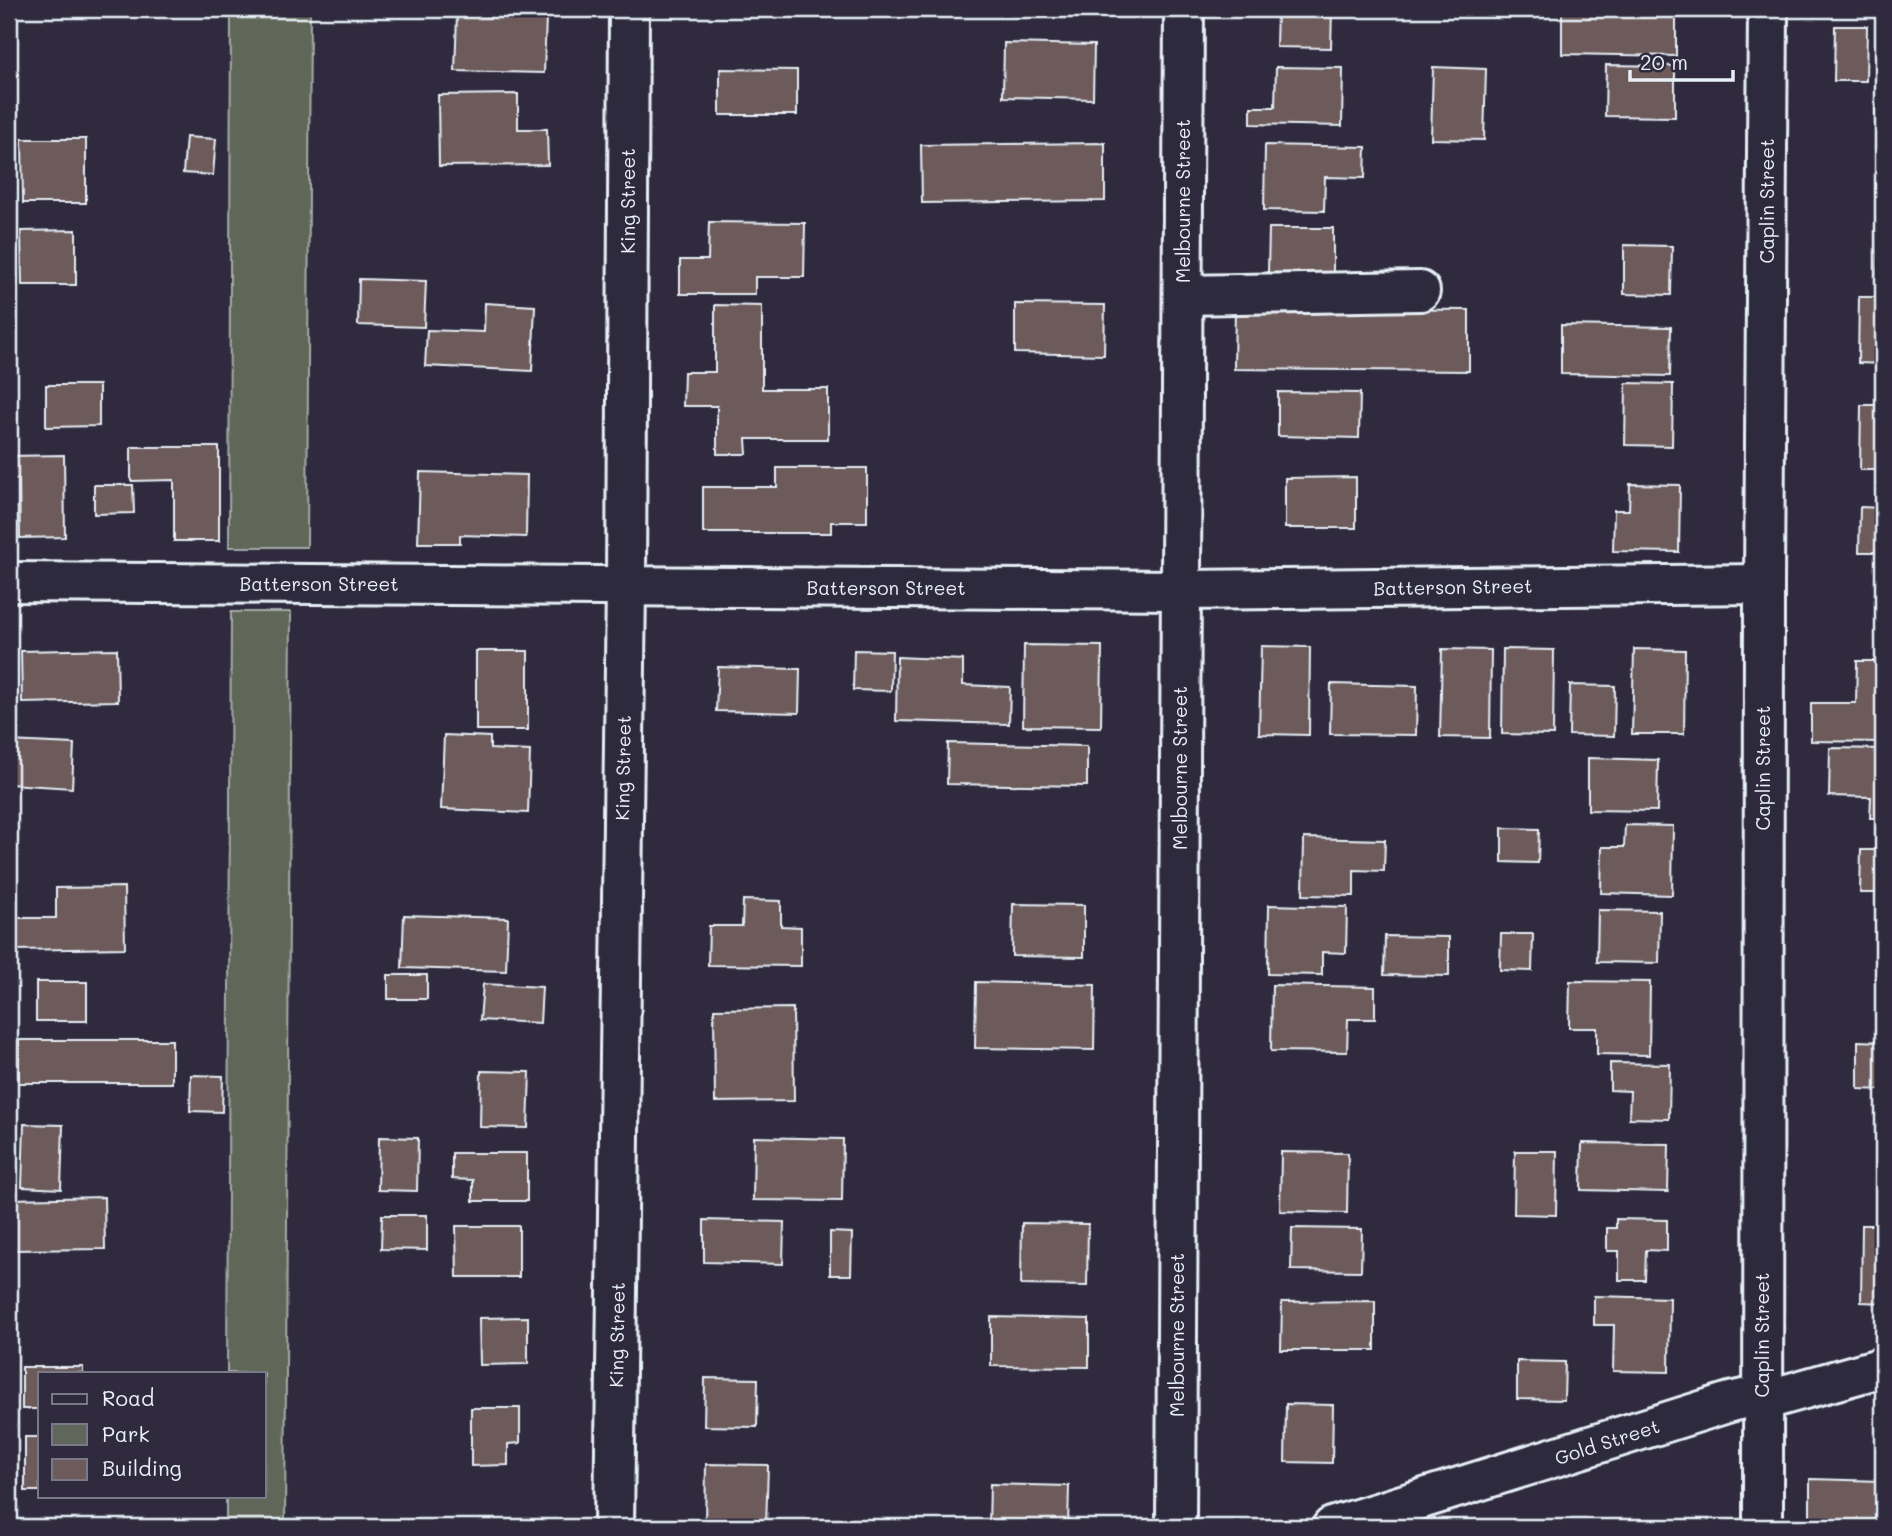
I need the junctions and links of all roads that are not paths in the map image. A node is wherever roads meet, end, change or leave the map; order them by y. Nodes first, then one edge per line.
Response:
1 (629, 9) edge
2 (1184, 9) edge
3 (1769, 9) edge
4 (1420, 291) dead end
5 (1183, 295) junction
6 (9, 582) edge
7 (1764, 584) junction
8 (626, 586) junction
9 (1182, 590) junction
10 (1883, 1367) edge
11 (1762, 1401) junction
12 (614, 1527) edge
13 (1176, 1527) edge
14 (1332, 1527) edge
15 (1763, 1527) edge

1 - 8 street, King Street
2 - 5 street, Melbourne Street
3 - 7 street, Caplin Street
4 - 5 street
5 - 9 street, Melbourne Street
6 - 8 street, Batterson Street
7 - 9 street, Batterson Street
7 - 11 street, Caplin Street
8 - 9 street, Batterson Street
8 - 12 street, King Street
9 - 13 street, Melbourne Street
10 - 11 street, Gold Street
11 - 14 street, Gold Street
11 - 15 street, Caplin Street

